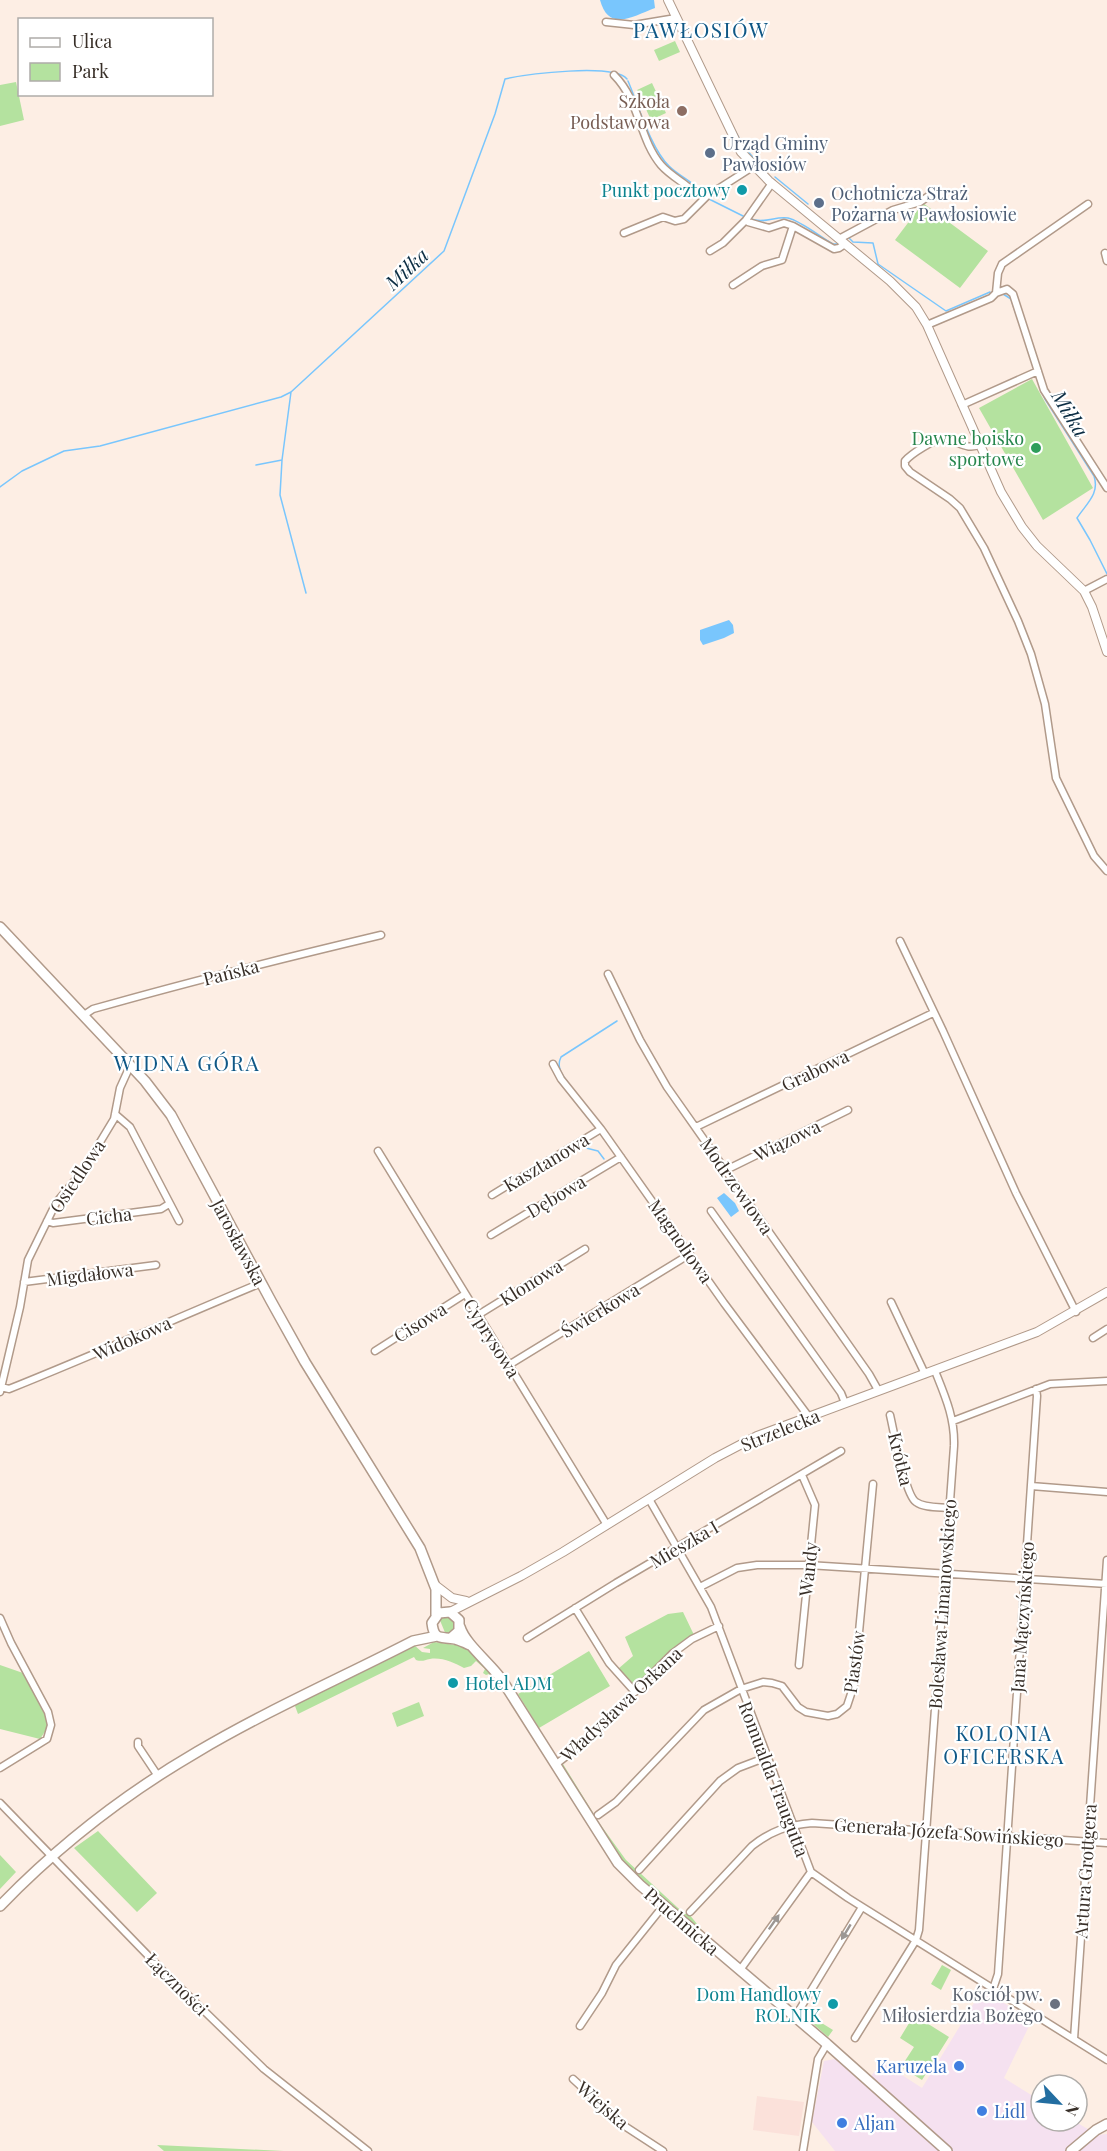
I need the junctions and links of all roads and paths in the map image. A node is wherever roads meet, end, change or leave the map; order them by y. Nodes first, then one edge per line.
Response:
1 (668, 0) edge
2 (676, 18) junction
3 (606, 22) dead end
4 (614, 75) dead end
5 (754, 166) junction
6 (772, 183) junction
7 (933, 193) dead end
8 (707, 196) junction
9 (1088, 204) dead end
10 (746, 220) junction
11 (793, 226) junction
12 (624, 234) dead end
13 (842, 241) junction
14 (710, 251) dead end
15 (1105, 253) dead end
16 (1107, 261) edge
17 (733, 285) dead end
18 (996, 293) junction
19 (927, 325) junction
20 (1036, 372) junction
21 (963, 405) junction
22 (981, 444) junction
23 (1107, 488) edge
24 (1107, 579) edge
25 (1084, 591) junction
26 (1107, 652) edge
27 (1107, 871) edge
28 (0, 927) edge
29 (381, 935) dead end
30 (900, 941) dead end
31 (608, 974) dead end
32 (933, 1013) junction
33 (84, 1015) junction
34 (553, 1064) dead end
35 (130, 1066) junction
36 (848, 1110) dead end
37 (115, 1114) junction
38 (696, 1127) junction
39 (601, 1129) junction
40 (378, 1151) dead end
41 (621, 1157) junction
42 (726, 1170) junction
43 (492, 1195) dead end
44 (169, 1204) junction
45 (711, 1211) dead end
46 (47, 1221) junction
47 (178, 1221) dead end
48 (490, 1235) dead end
49 (585, 1249) dead end
50 (690, 1254) junction
51 (156, 1265) dead end
52 (24, 1282) junction
53 (261, 1283) junction
54 (1107, 1292) edge
55 (465, 1294) junction
56 (891, 1302) dead end
57 (1076, 1312) junction
58 (478, 1315) junction
59 (1107, 1329) edge
60 (1093, 1338) dead end
61 (375, 1351) dead end
62 (508, 1365) junction
63 (935, 1371) junction
64 (925, 1374) junction
65 (1107, 1381) edge
66 (1036, 1389) junction
67 (1, 1390) edge
68 (878, 1390) junction
69 (845, 1404) junction
70 (890, 1415) dead end
71 (809, 1418) junction
72 (953, 1421) junction
73 (841, 1450) dead end
74 (802, 1475) junction
75 (873, 1485) dead end
76 (1031, 1486) junction
77 (1107, 1492) edge
78 (650, 1499) junction
79 (949, 1508) junction
80 (608, 1525) junction
81 (678, 1549) junction
82 (1107, 1560) edge
83 (808, 1565) junction
84 (864, 1569) junction
85 (944, 1574) junction
86 (1025, 1578) junction
87 (1106, 1584) edge
88 (435, 1587) junction
89 (700, 1587) junction
90 (470, 1602) junction
91 (575, 1608) junction
92 (449, 1611) junction
93 (0, 1618) edge
94 (434, 1619) junction
95 (460, 1624) junction
96 (719, 1626) junction
97 (437, 1636) junction
98 (451, 1638) junction
99 (527, 1638) dead end
100 (416, 1640) junction
101 (470, 1645) junction
102 (799, 1665) dead end
103 (741, 1689) junction
104 (635, 1692) junction
105 (138, 1742) dead end
106 (767, 1757) junction
107 (555, 1765) junction
108 (0, 1768) edge
109 (158, 1776) junction
110 (0, 1803) edge
111 (598, 1815) dead end
112 (792, 1824) junction
113 (926, 1831) junction
114 (1007, 1837) junction
115 (1087, 1842) junction
116 (1107, 1843) edge
117 (51, 1857) junction
118 (639, 1870) dead end
119 (811, 1872) junction
120 (664, 1905) junction
121 (0, 1906) edge
122 (862, 1907) junction
123 (690, 1911) dead end
124 (916, 1940) junction
125 (740, 1970) junction
126 (993, 1989) junction
127 (795, 2017) junction
128 (580, 2026) dead end
129 (855, 2038) dead end
130 (1074, 2039) junction
131 (827, 2044) junction
132 (1107, 2060) edge
133 (573, 2079) dead end
134 (1107, 2124) edge
135 (368, 2151) edge
136 (663, 2151) edge
137 (803, 2151) edge
138 (947, 2151) edge
139 (1071, 2151) edge

1 - 2 street
2 - 3 street
2 - 5 street
4 - 8 street
5 - 6 street
5 - 8 street
6 - 10 street
6 - 13 street
7 - 13 street
8 - 12 street
9 - 18 street
10 - 11 street
10 - 14 street
11 - 13 street
11 - 17 street
13 - 19 street
15 - 16 street
18 - 19 street
18 - 20 street
19 - 21 street
20 - 21 street
20 - 23 street
21 - 22 street
22 - 25 street
22 - 27 street
24 - 25 street
25 - 26 street
28 - 33 main road, Jarosławska
29 - 33 street, Pańska
30 - 32 street
31 - 38 street, Modrzewiowa
32 - 38 street, Grabowa
32 - 57 street
33 - 35 main road, Jarosławska
34 - 39 street, Magnoliowa
35 - 37 street, Osiedlowa
35 - 53 main road, Jarosławska
36 - 42 street, Wiązowa
37 - 44 street
37 - 46 street, Osiedlowa
38 - 42 street, Modrzewiowa
39 - 41 street, Magnoliowa
39 - 43 street, Kasztanowa
40 - 55 street, Cyprysowa
41 - 48 street, Dębowa
41 - 50 street, Magnoliowa
42 - 68 street, Modrzewiowa
44 - 46 street, Cicha
44 - 47 street
45 - 69 street
46 - 52 street, Osiedlowa
49 - 58 street, Klonowa
50 - 62 street, Świerkowa
50 - 71 street, Magnoliowa
51 - 52 street, Migdałowa
52 - 67 street, Osiedlowa
53 - 67 street, Widokowa
53 - 88 main road, Jarosławska
54 - 57 street, Strzelecka
55 - 58 street, Cyprysowa
55 - 61 street, Cisowa
56 - 64 street
57 - 63 street, Strzelecka
58 - 62 street, Cyprysowa
59 - 60 street
62 - 80 street, Cyprysowa
63 - 64 street, Strzelecka
63 - 72 street, Bolesława Limanowskiego
64 - 68 street, Strzelecka
65 - 66 street
66 - 72 street
66 - 76 street, Jana Mączyńskiego
68 - 69 street, Strzelecka
69 - 71 street, Strzelecka
70 - 79 street, Krótka
71 - 78 street, Strzelecka
72 - 79 street, Bolesława Limanowskiego
73 - 74 street, Mieszka I
74 - 81 street, Mieszka I
74 - 83 street, Wandy
75 - 84 street, Piastów
76 - 77 street
76 - 86 street, Jana Mączyńskiego
78 - 80 street, Strzelecka
78 - 81 street, Romualda Traugutta
79 - 85 street, Bolesława Limanowskiego
80 - 90 street, Strzelecka
81 - 89 street, Romualda Traugutta
81 - 91 street, Mieszka I
82 - 87 street, Artura Grottgera
83 - 84 street
83 - 89 street
83 - 102 street, Wandy
84 - 85 street
84 - 103 street, Piastów
85 - 86 street
85 - 113 street, Bolesława Limanowskiego
86 - 87 street
86 - 114 street, Jana Mączyńskiego
87 - 115 street, Artura Grottgera
88 - 90 street
88 - 92 main road, Jarosławska
88 - 94 main road, Jarosławska
89 - 96 street, Romualda Traugutta
90 - 92 street, Strzelecka
90 - 95 street
91 - 99 street, Mieszka I
91 - 104 street
92 - 94 main road
92 - 95 main road
93 - 108 street
94 - 97 main road
94 - 100 main road
95 - 98 main road
95 - 101 main road, Pruchnicka
96 - 103 street, Romualda Traugutta
96 - 104 street, Władysława Orkana
97 - 98 main road
97 - 100 main road
98 - 101 main road, Pruchnicka
100 - 109 main road
101 - 107 main road, Pruchnicka
103 - 106 street, Romualda Traugutta
103 - 111 street, Piastów
104 - 107 street, Władysława Orkana
105 - 109 street
106 - 112 street, Romualda Traugutta
106 - 118 street
107 - 120 main road, Pruchnicka
109 - 117 main road
110 - 117 street, Łączności
112 - 113 street, Generała Józefa Sowińskiego
112 - 119 street, Romualda Traugutta
112 - 123 street
113 - 114 street, Generała Józefa Sowińskiego
113 - 124 street, Bolesława Limanowskiego
114 - 115 street, Generała Józefa Sowińskiego
114 - 126 street, Jana Mączyńskiego
115 - 116 street, Generała Józefa Sowińskiego
115 - 130 street, Artura Grottgera
117 - 121 main road
117 - 135 street, Łączności
119 - 122 street, Romualda Traugutta
125 -> 119 street
120 - 125 main road, Pruchnicka
120 - 128 street
122 - 124 street, Romualda Traugutta
122 -> 127 street
124 - 126 street, Romualda Traugutta
124 - 129 street, Bolesława Limanowskiego
125 - 127 main road, Pruchnicka
126 - 130 street, Romualda Traugutta
127 - 131 main road, Pruchnicka
130 - 132 street, Romualda Traugutta
131 - 137 street
131 - 138 main road, Pruchnicka
133 - 136 street, Wiejska
134 - 139 main road

